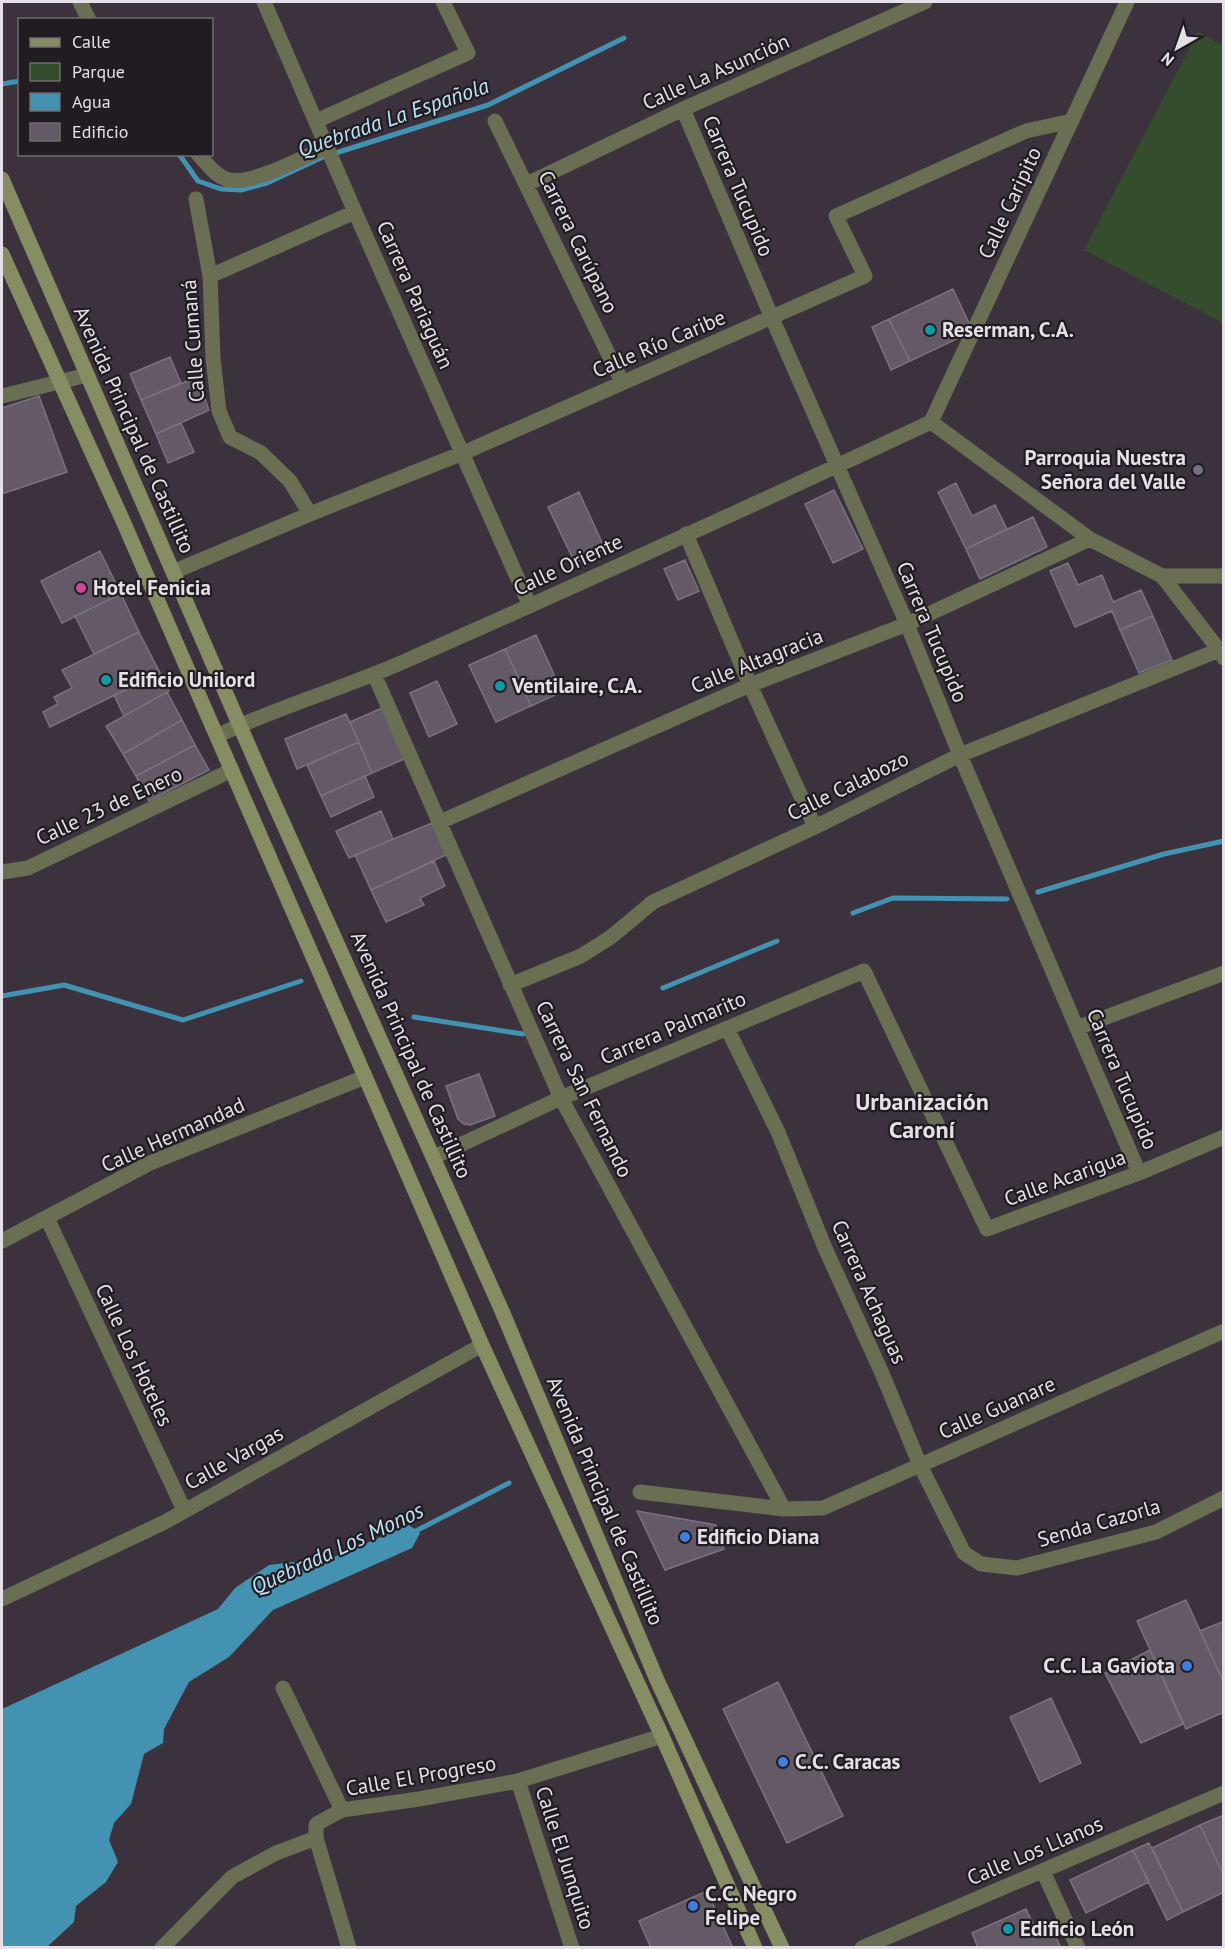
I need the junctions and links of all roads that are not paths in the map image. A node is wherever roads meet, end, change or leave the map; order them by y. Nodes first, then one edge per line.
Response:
1 (80, 2) edge
2 (264, 2) edge
3 (443, 2) edge
4 (925, 2) edge
5 (1127, 2) edge
6 (88, 18) edge
7 (683, 109) junction
8 (316, 121) junction
9 (495, 121) dead end
10 (1072, 121) junction
11 (327, 148) junction
12 (200, 156) edge
13 (2, 179) edge
14 (527, 184) junction
15 (196, 199) dead end
16 (355, 212) junction
17 (2, 254) edge
18 (210, 276) junction
19 (772, 318) junction
20 (87, 375) junction
21 (59, 382) junction
22 (622, 382) junction
23 (2, 396) edge
24 (931, 422) junction
25 (463, 453) junction
26 (836, 466) junction
27 (310, 514) junction
28 (686, 534) junction
29 (1090, 539) junction
30 (173, 572) junction
31 (1162, 576) junction
32 (1224, 576) edge
33 (530, 606) junction
34 (907, 624) junction
35 (1221, 654) edge
36 (374, 674) junction
37 (750, 685) junction
38 (240, 725) junction
39 (218, 736) junction
40 (960, 755) junction
41 (232, 770) junction
42 (440, 822) junction
43 (815, 827) junction
44 (2, 872) edge
45 (1224, 973) edge
46 (510, 985) junction
47 (727, 1028) junction
48 (1077, 1028) junction
49 (365, 1077) junction
50 (561, 1098) junction
51 (1224, 1137) edge
52 (434, 1157) junction
53 (1139, 1173) junction
54 (47, 1218) junction
55 (987, 1228) joint
56 (2, 1241) edge
57 (1224, 1331) edge
58 (482, 1345) junction
59 (920, 1465) junction
60 (640, 1492) dead end
61 (1224, 1498) edge
62 (784, 1509) junction
63 (184, 1510) junction
64 (981, 1564) joint
65 (2, 1599) edge
66 (283, 1688) dead end
67 (662, 1736) junction
68 (518, 1781) junction
69 (1224, 1793) edge
70 (342, 1810) junction
71 (316, 1838) junction
72 (1043, 1871) junction
73 (162, 1947) edge
74 (350, 1947) edge
75 (573, 1947) edge
76 (755, 1947) edge
77 (782, 1947) edge
78 (862, 1947) edge
79 (1078, 1947) edge

1 - 6 street
2 - 8 street, Carrera Pariaguán
3 - 8 street
4 - 7 street, Calle La Asunción
5 - 10 street, Calle Caripito
7 - 14 street, Calle La Asunción
7 - 19 street, Carrera Tucupido
8 - 11 street, Carrera Pariaguán
9 - 14 street, Carrera Carúpano
10 - 19 street, Calle Río Caribe
10 - 24 street, Calle Caripito
11 - 12 street
11 - 16 street, Carrera Pariaguán
13 - 20 main road, Avenida Principal de Castillito
14 - 22 street, Carrera Carúpano
15 - 18 street, Calle Cumaná
16 - 18 street
16 - 25 street, Carrera Pariaguán
17 - 21 main road, Avenida Principal de Castillito
18 - 27 street, Calle Cumaná
19 - 22 street, Calle Río Caribe
19 - 26 street, Carrera Tucupido
20 - 21 street
20 - 30 main road, Avenida Principal de Castillito
21 - 23 street
21 - 39 main road, Avenida Principal de Castillito
22 - 25 street, Calle Río Caribe
24 - 26 street, Calle Oriente
24 - 29 street
25 - 27 street, Calle Río Caribe
25 - 33 street, Carrera Pariaguán
26 - 28 street, Calle Oriente
26 - 34 street, Carrera Tucupido
27 - 30 street, Calle Río Caribe
28 - 33 street, Calle Oriente
28 - 37 street
29 - 31 street
29 - 34 street, Calle Altagracia
30 - 38 main road, Avenida Principal de Castillito
31 - 32 street
31 - 35 street
33 - 36 street, Calle Oriente
34 - 37 street, Calle Altagracia
34 - 40 street, Carrera Tucupido
35 - 40 street, Calle Calabozo
36 - 38 street, Calle Oriente
36 - 42 street, Carrera San Fernando
37 - 42 street, Calle Altagracia
37 - 43 street
38 - 39 street, Calle Oriente
38 - 52 main road, Avenida Principal de Castillito
39 - 41 main road, Avenida Principal de Castillito
40 - 43 street, Calle Calabozo
40 - 48 street, Carrera Tucupido
41 - 44 street, Calle 23 de Enero
41 - 49 main road, Avenida Principal de Castillito
42 - 46 street, Carrera San Fernando
43 - 46 street, Calle Calabozo
45 - 48 street
46 - 50 street, Carrera San Fernando
47 - 50 street, Carrera Palmarito
47 - 55 street, Carrera Palmarito
47 - 59 street, Carrera Achaguas
48 - 53 street, Carrera Tucupido
49 - 54 street, Calle Hermandad
49 - 58 main road, Avenida Principal de Castillito
50 - 52 street, Carrera Palmarito
50 - 62 street, Carrera San Fernando
51 - 53 street, Calle Acarigua
52 - 77 main road, Avenida Principal de Castillito
53 - 55 street, Calle Acarigua
54 - 56 street, Calle Hermandad
54 - 63 street, Calle Los Hoteles
57 - 59 street, Calle Guanare
58 - 63 street, Calle Vargas
58 - 67 main road, Avenida Principal de Castillito
59 - 62 street, Calle Guanare
59 - 64 street, Carrera Achaguas
60 - 62 street, Calle Guanare
61 - 64 street, Senda Cazorla
63 - 65 street, Calle Vargas
66 - 70 street
67 - 68 street, Calle El Progreso
67 - 76 main road, Avenida Principal de Castillito
68 - 70 street, Calle El Progreso
68 - 75 street, Calle El Junquito
69 - 72 street, Calle Los Llanos
70 - 71 street, Calle El Progreso
71 - 73 street
71 - 74 street
72 - 78 street, Calle Los Llanos
72 - 79 street

